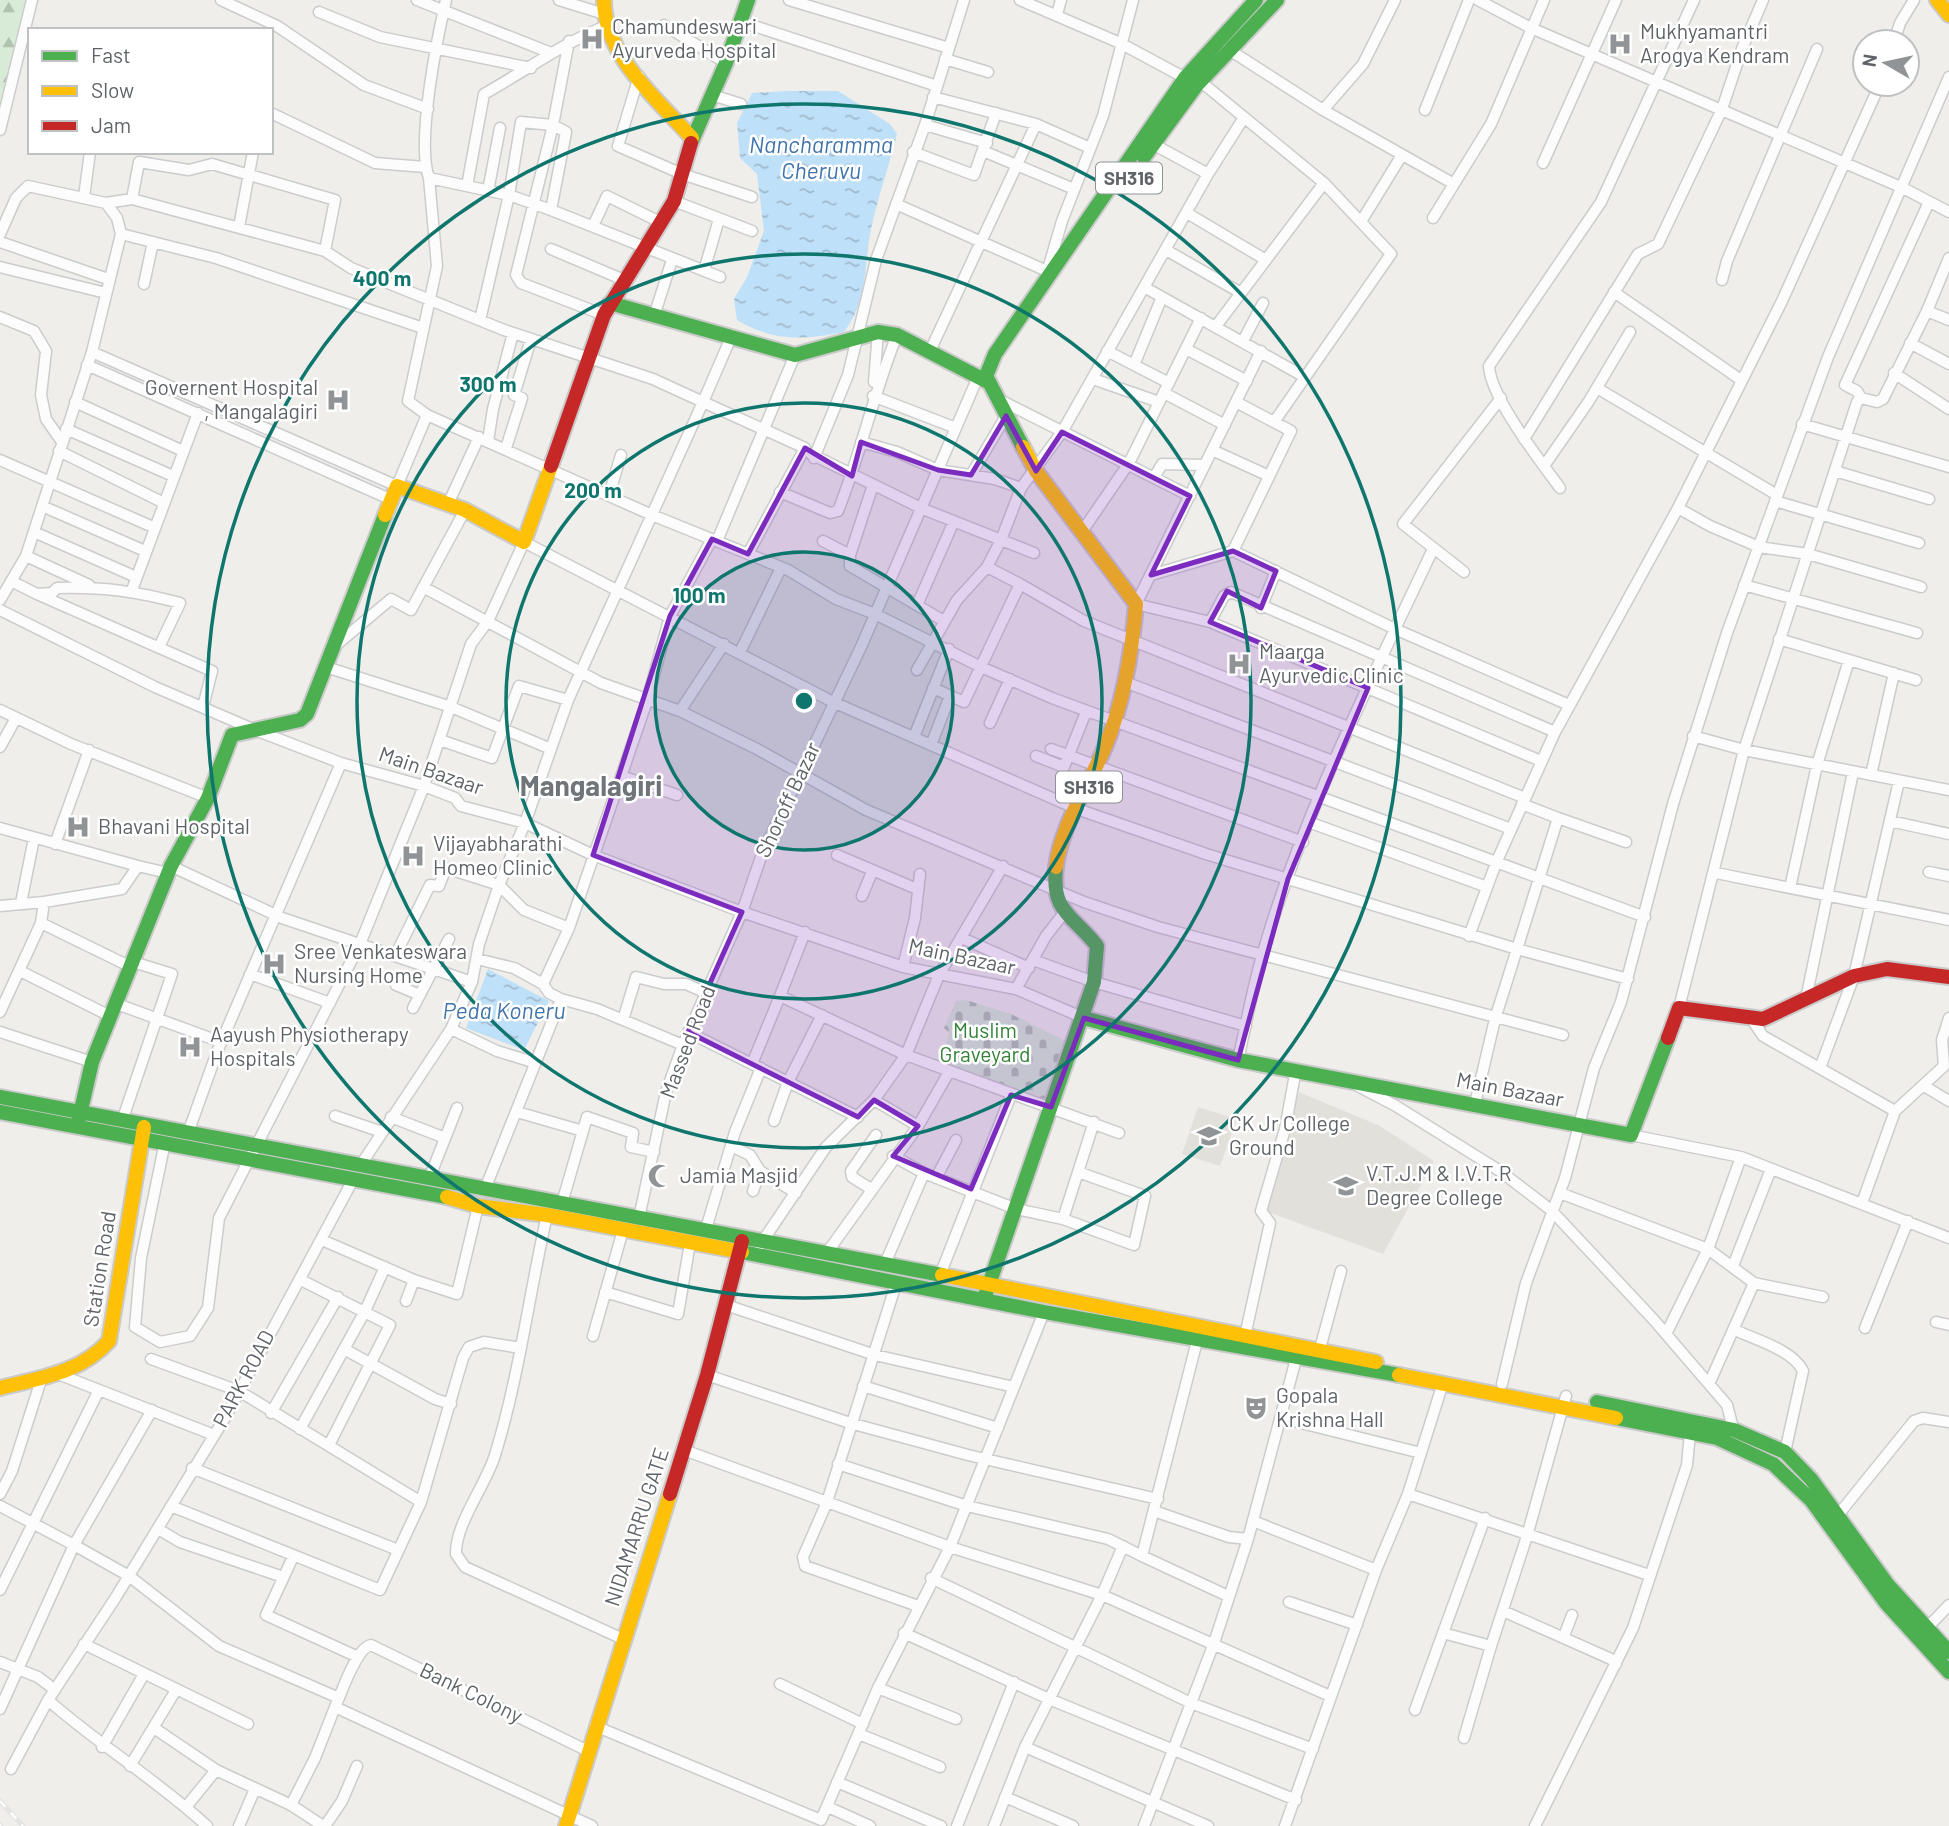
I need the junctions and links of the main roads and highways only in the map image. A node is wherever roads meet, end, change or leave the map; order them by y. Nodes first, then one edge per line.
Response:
1 (748, 0) edge
2 (1256, 0) edge
3 (1277, 0) edge
4 (1937, 0) edge
5 (604, 13) edge
6 (1949, 15) edge
7 (1193, 82) junction
8 (692, 138) junction
9 (607, 309) junction
10 (992, 364) junction
11 (982, 379) junction
12 (1949, 977) edge
13 (1084, 1018) junction
14 (0, 1097) edge
15 (0, 1112) edge
16 (79, 1119) junction
17 (143, 1132) junction
18 (252, 1152) junction
19 (357, 1172) junction
20 (741, 1246) junction
21 (759, 1249) junction
22 (987, 1292) junction
23 (1318, 1357) junction
24 (0, 1388) edge
25 (1565, 1401) junction
26 (1733, 1436) junction
27 (1949, 1652) edge
28 (1949, 1672) edge
29 (567, 1821) edge

1 - 8 main road
2 - 7 main road, SH316
3 - 7 main road, SH316
4 - 6 main road
5 - 8 main road
7 - 10 main road, SH316
7 - 10 main road, SH316
8 - 9 main road
9 - 11 main road
9 - 16 main road
10 - 11 main road, SH316
11 - 13 main road, SH316
12 - 13 main road, Main Bazaar
13 - 22 main road
14 - 16 main road
15 - 16 main road
16 - 17 main road
16 - 17 main road
17 - 18 main road
17 - 18 main road
17 - 24 main road, Station Road
18 - 19 main road
19 - 20 main road
19 - 20 main road
20 - 21 main road
20 - 29 main road, NIDAMARRU GATE
21 - 22 main road
21 - 22 main road
22 - 23 main road
22 - 23 main road
23 - 25 main road
23 - 25 main road
25 - 26 main road
25 - 26 main road
26 - 27 main road
26 - 28 main road

